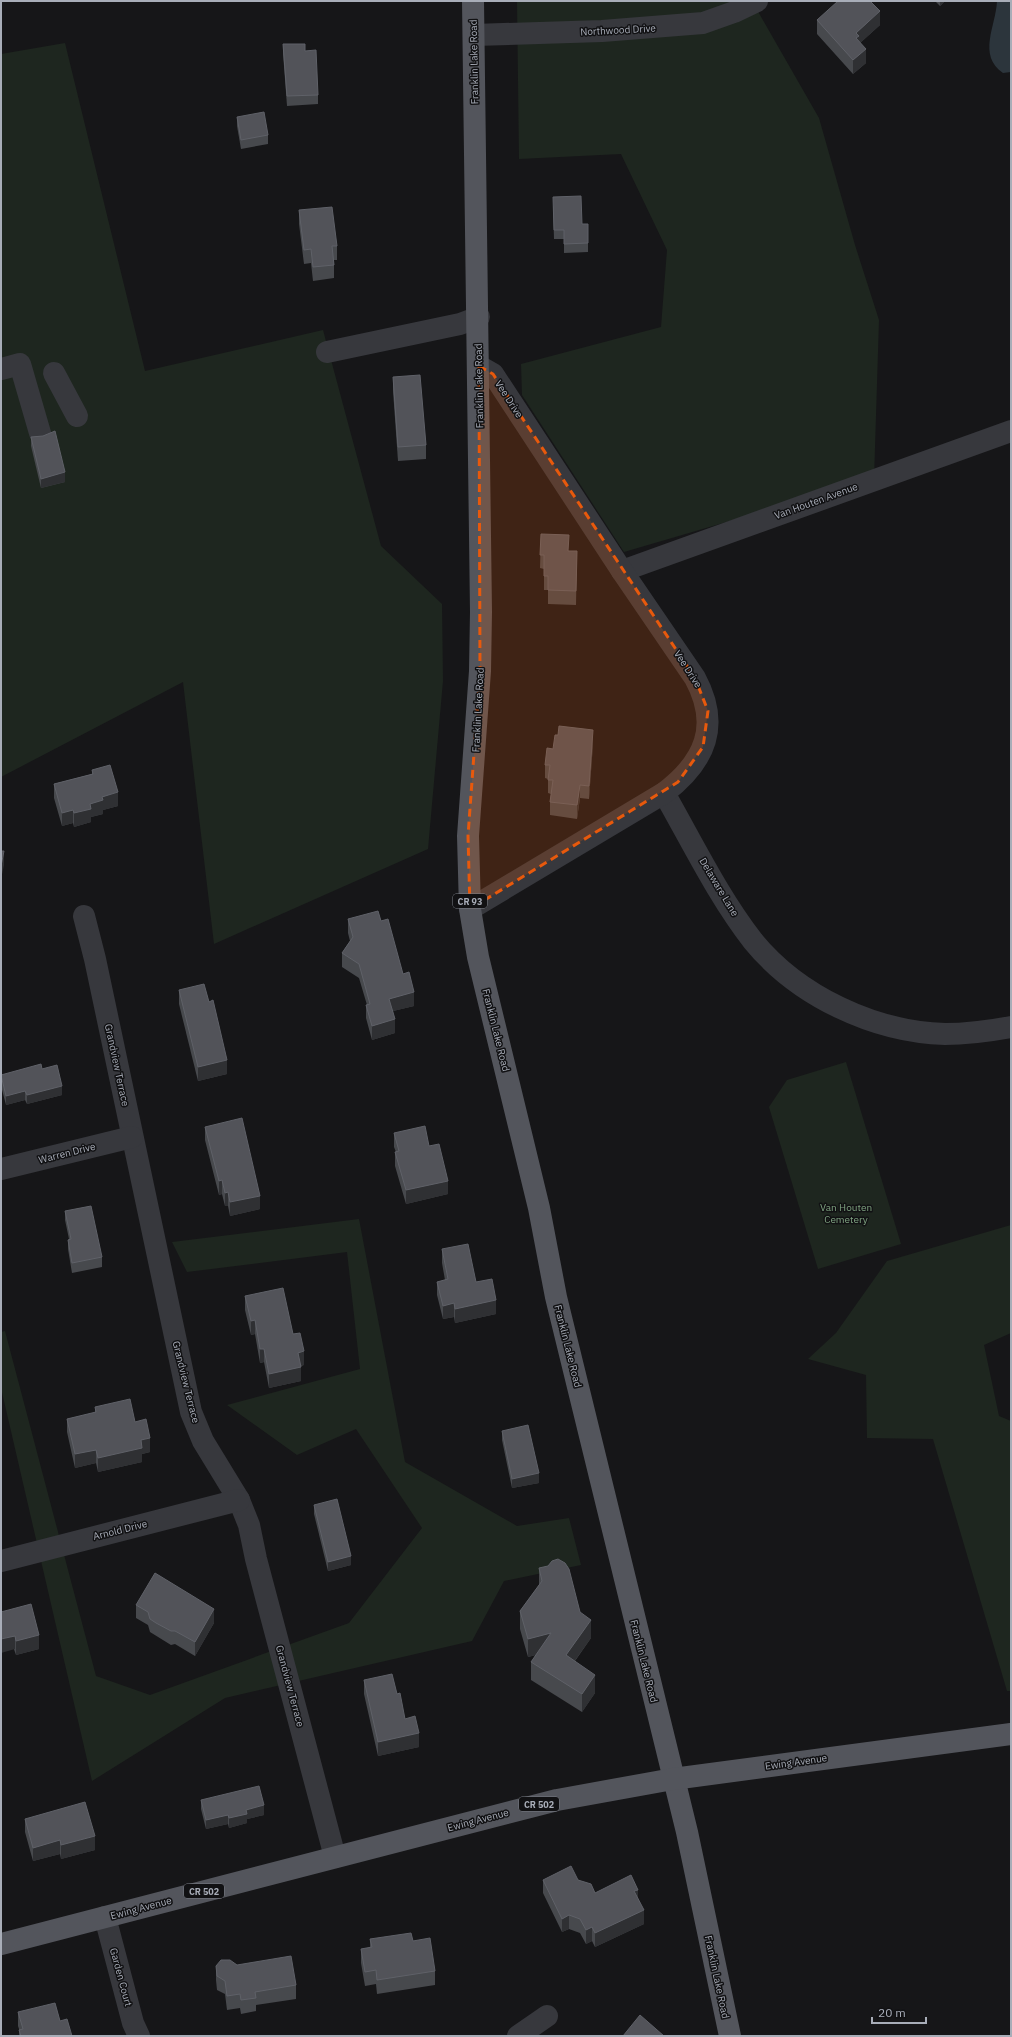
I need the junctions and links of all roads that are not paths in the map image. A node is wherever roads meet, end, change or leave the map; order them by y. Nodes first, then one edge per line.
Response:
1 (473, 1) edge
2 (757, 1) edge
3 (474, 34) junction
4 (478, 317) junction
5 (327, 352) dead end
6 (479, 366) junction
7 (1, 369) edge
8 (40, 377) junction
9 (77, 416) dead end
10 (1011, 431) edge
11 (40, 433) dead end
12 (622, 570) junction
13 (664, 793) junction
14 (470, 909) junction
15 (84, 916) dead end
16 (1011, 1027) edge
17 (132, 1137) junction
18 (1, 1169) edge
19 (239, 1500) junction
20 (1, 1561) edge
21 (1011, 1734) edge
22 (673, 1779) junction
23 (335, 1857) junction
24 (105, 1917) junction
25 (1, 1944) edge
26 (547, 2016) dead end
27 (139, 2036) edge
28 (518, 2036) edge
29 (730, 2036) edge

1 - 3 main road, Franklin Lake Road / CR 93
2 - 3 street, Northwood Drive
3 - 4 main road, Franklin Lake Road / CR 93
4 - 5 street
4 - 6 main road, Franklin Lake Road / CR 93
6 - 12 street, Vee Drive
6 - 14 main road, Franklin Lake Road / CR 93
7 - 8 street
8 - 9 street
8 - 11 street
10 - 12 street, Van Houten Avenue
12 - 13 street, Vee Drive
13 - 14 street, Vee Drive
13 - 16 street, Delaware Lane
14 - 22 main road, Franklin Lake Road / CR 93
15 - 17 street, Grandview Terrace
17 - 18 street, Warren Drive
17 - 19 street, Grandview Terrace
19 - 20 street, Arnold Drive
19 - 23 street, Grandview Terrace
21 - 22 main road, Ewing Avenue
22 - 23 main road, Ewing Avenue / CR 502
22 - 29 main road, Franklin Lake Road
23 - 24 main road, Ewing Avenue / CR 502
24 - 25 main road, Ewing Avenue / CR 502
24 - 27 street, Garden Court
26 - 28 street

